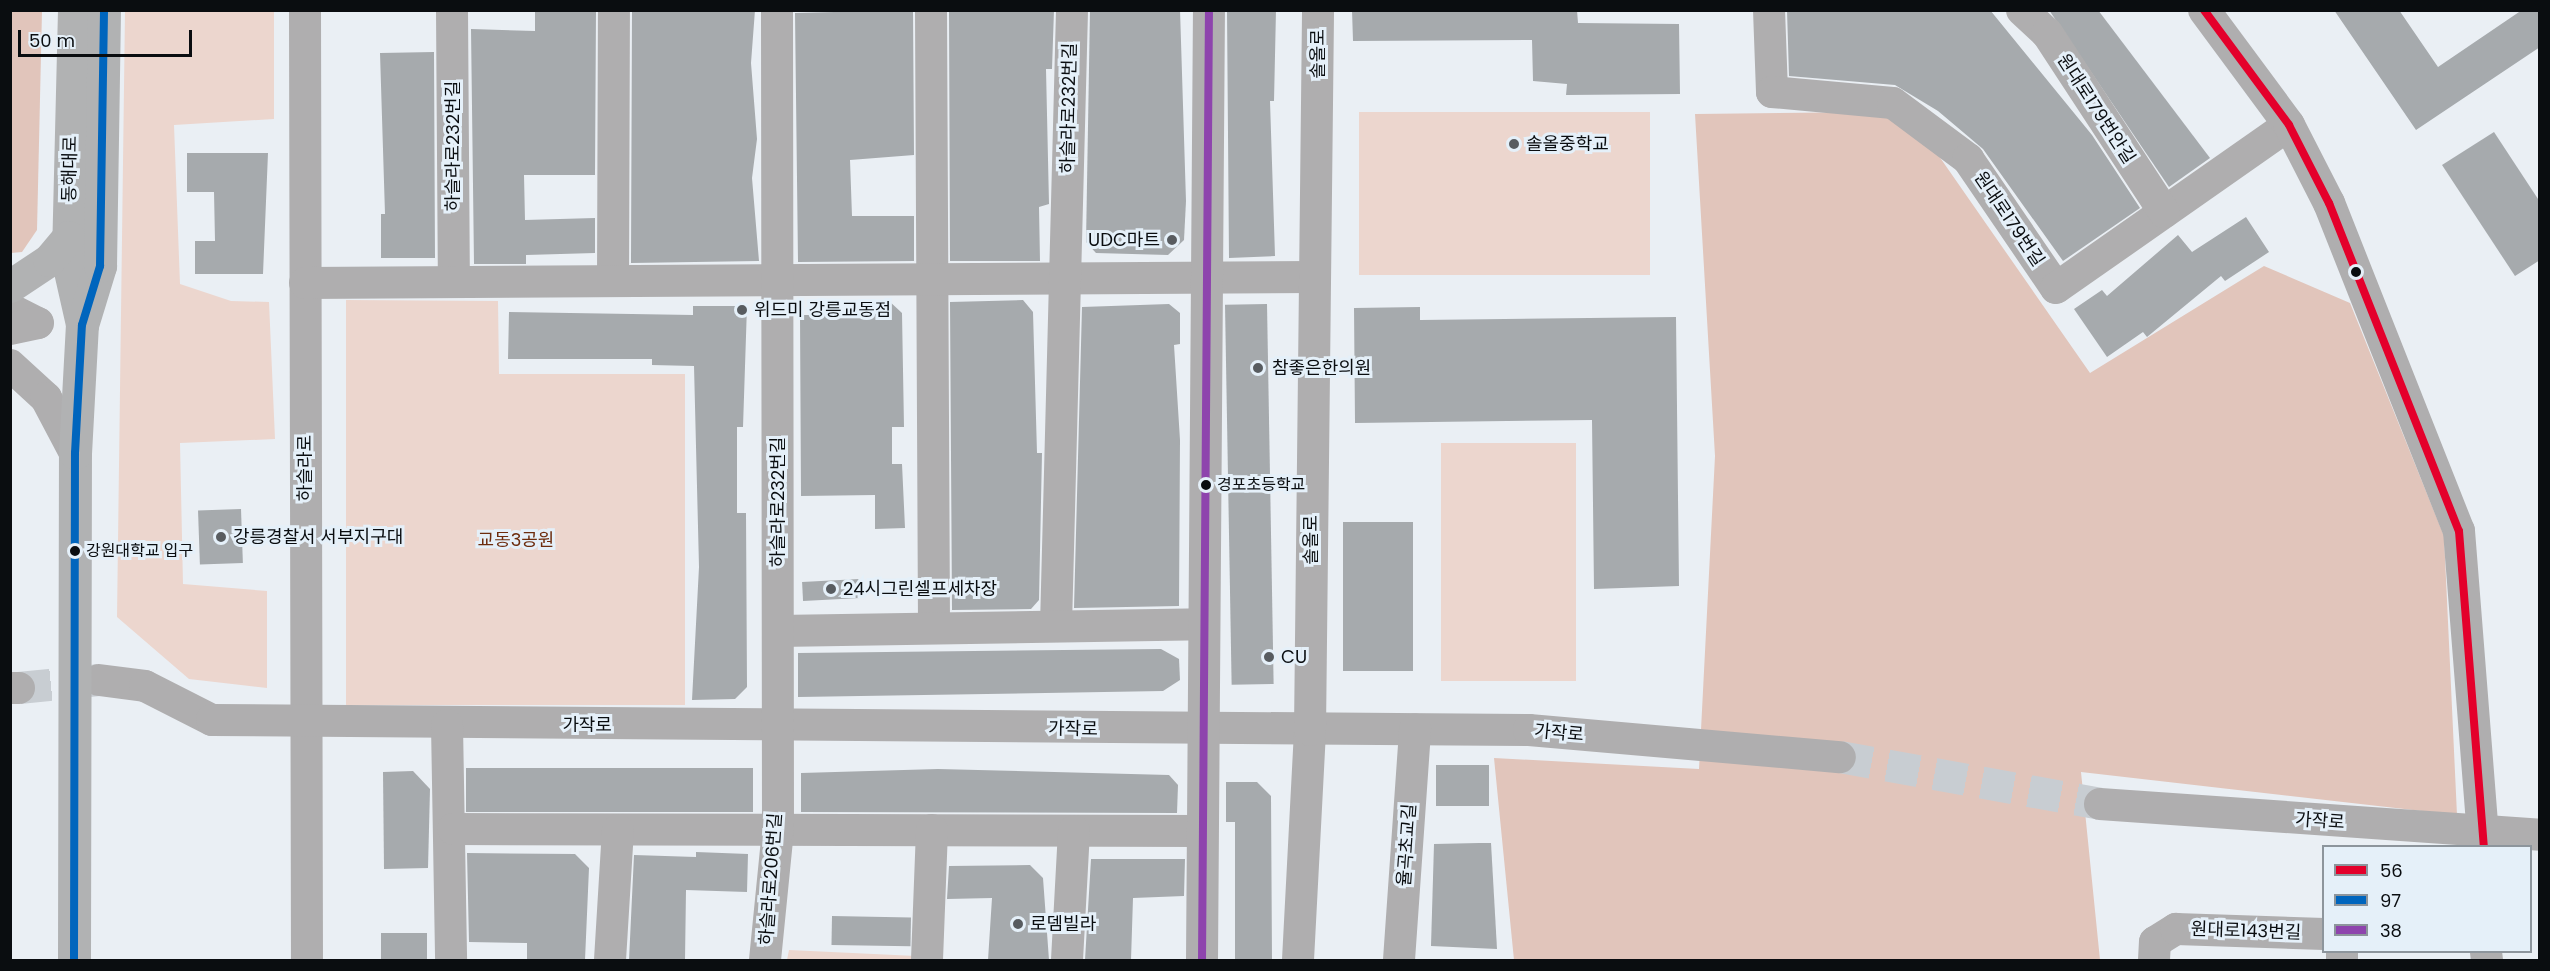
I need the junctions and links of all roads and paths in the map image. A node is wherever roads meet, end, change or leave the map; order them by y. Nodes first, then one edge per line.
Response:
1 (74, 10) edge
2 (104, 10) edge
3 (305, 10) edge
4 (452, 10) edge
5 (614, 10) edge
6 (777, 10) edge
7 (931, 10) edge
8 (1072, 10) edge
9 (1209, 10) edge
10 (1318, 10) edge
11 (1769, 10) edge
12 (2022, 10) edge
13 (2204, 10) edge
14 (2289, 126) junction
15 (2164, 212) junction
16 (68, 237) junction
17 (1207, 275) junction
18 (1065, 277) junction
19 (1314, 277) junction
20 (933, 278) junction
21 (778, 279) junction
22 (613, 280) junction
23 (454, 282) junction
24 (305, 283) junction
25 (10, 286) edge
26 (10, 309) edge
27 (82, 325) junction
28 (24, 326) edge
29 (10, 365) edge
30 (75, 453) junction
31 (1203, 624) junction
32 (1056, 626) junction
33 (934, 628) junction
34 (778, 631) junction
35 (99, 680) tunnel mouth
36 (305, 723) junction
37 (447, 725) junction
38 (773, 725) junction
39 (1202, 730) junction
40 (1310, 730) junction
41 (1415, 730) junction
42 (1840, 757) tunnel mouth
43 (2100, 804) tunnel mouth
44 (453, 829) junction
45 (618, 830) junction
46 (778, 830) junction
47 (932, 830) junction
48 (1074, 831) junction
49 (1199, 831) junction
50 (2348, 835) edge
51 (2540, 835) edge
52 (2483, 840) edge
53 (2322, 934) edge
54 (74, 960) edge
55 (307, 960) edge
56 (452, 960) edge
57 (610, 960) edge
58 (765, 960) edge
59 (927, 960) edge
60 (1067, 960) edge
61 (1202, 960) edge
62 (1298, 960) edge
63 (1399, 960) edge
64 (2154, 960) edge

1 - 16 main road, 동해대로
2 - 27 main road, 동해대로
3 - 24 street, 하슬라로
4 - 23 street, 하슬라로232번길
5 - 22 street
6 - 21 street, 하슬라로232번길
7 - 20 street
8 - 18 street, 하슬라로232번길
9 - 17 street
10 - 19 street, 솔올로
11 - 15 street, 원대로179번길
12 - 15 street, 원대로179번안길
13 - 14 street
14 - 15 street, 원대로179번길
14 - 52 street
16 - 25 main road
16 - 27 main road, 동해대로
17 - 18 street
17 - 19 street
17 - 31 street
18 - 20 street
18 - 32 street, 하슬라로232번길
19 - 40 street, 솔올로
20 - 21 street
20 - 33 street
21 - 22 street
21 - 34 street, 하슬라로232번길
22 - 23 street
23 - 24 street
24 - 36 street, 하슬라로
26 - 28 street
27 - 28 street
27 - 30 main road, 동해대로
29 - 30 street
30 - 54 main road, 동해대로
31 - 32 street
31 - 39 street
32 - 33 street
33 - 34 street
34 - 38 street, 하슬라로232번길
35 - 36 street, 가작로
36 - 37 street, 가작로
36 - 55 street, 하슬라로
37 - 38 street, 가작로
37 - 44 street
38 - 39 street, 가작로
38 - 46 street, 하슬라로206번길
39 - 40 street, 가작로
39 - 49 street
40 - 41 street, 가작로
40 - 62 street, 솔올로
41 - 42 street, 가작로
41 - 63 street, 율곡초교길
43 - 50 street, 가작로
44 - 45 street
44 - 56 street
45 - 46 street
45 - 57 street
46 - 47 street
46 - 58 street, 하슬라로206번길
47 - 48 street
47 - 59 street
48 - 49 street
48 - 60 street
49 - 61 street
50 - 52 street, 가작로
51 - 52 street, 가작로
53 - 64 street, 원대로143번길

